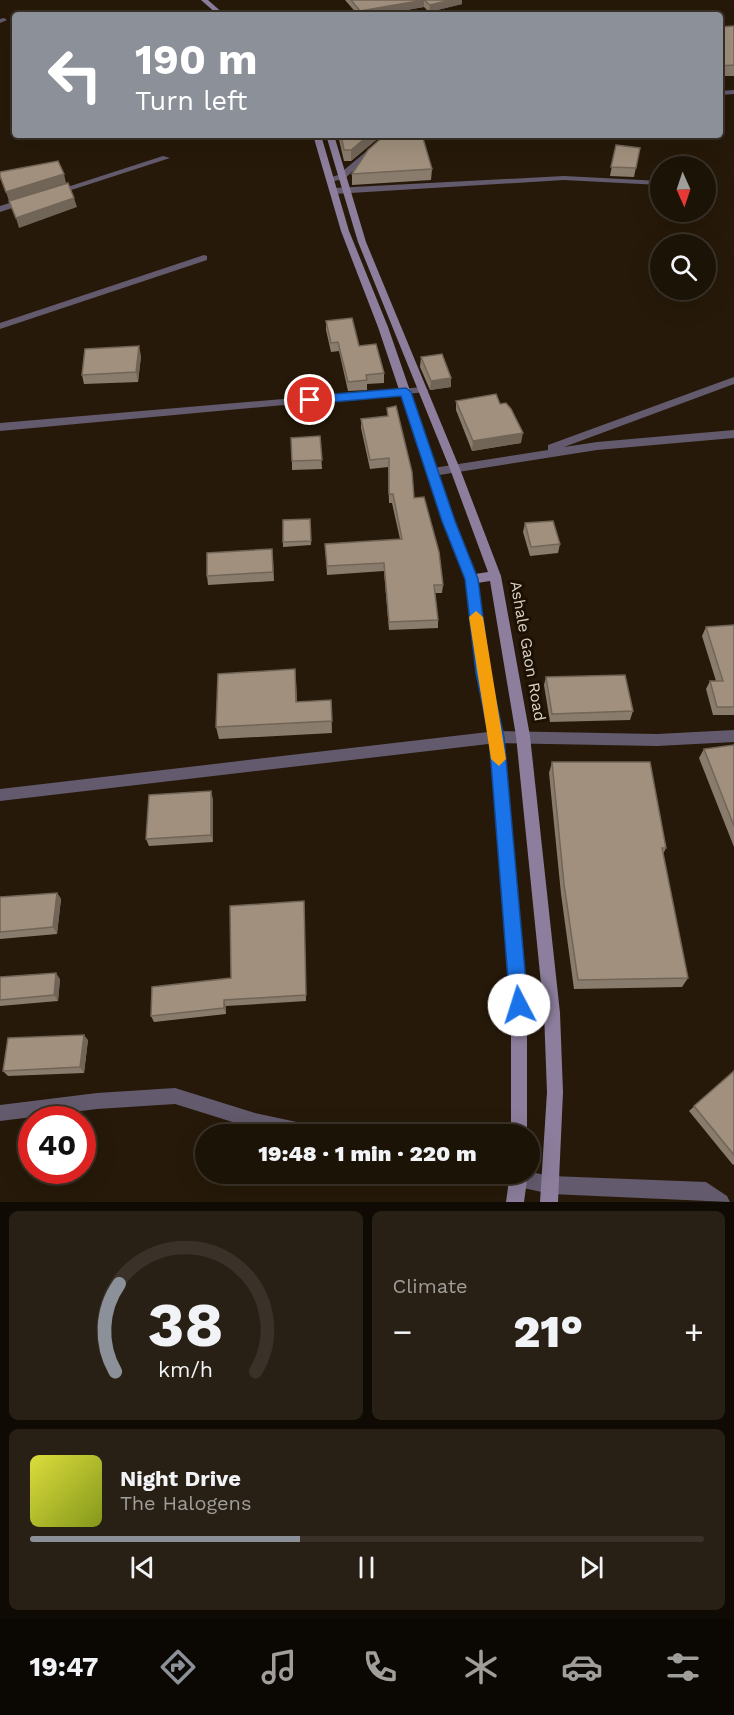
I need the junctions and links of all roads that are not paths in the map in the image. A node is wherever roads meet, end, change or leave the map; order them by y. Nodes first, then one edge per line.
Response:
1 (204, 0) edge
2 (218, 12) edge
3 (318, 138) edge
4 (330, 138) edge
5 (388, 138) edge
6 (166, 158) dead end
7 (650, 182) edge
8 (338, 185) junction
9 (44, 195) edge
10 (33, 199) edge
11 (0, 209) edge
12 (204, 258) dead end
13 (0, 326) edge
14 (734, 380) edge
15 (423, 390) junction
16 (406, 392) junction
17 (0, 427) edge
18 (734, 434) edge
19 (527, 457) junction
20 (455, 469) junction
21 (433, 472) junction
22 (495, 576) junction
23 (471, 579) junction
24 (523, 736) junction
25 (734, 736) edge
26 (497, 737) junction
27 (0, 795) edge
28 (0, 1113) edge
29 (269, 1124) edge
30 (519, 1124) edge
31 (518, 1184) edge
32 (534, 1184) edge
33 (550, 1193) edge
34 (515, 1202) edge
35 (721, 1202) edge

1 - 2 street
3 - 8 street, Ashale Gaon Road
4 - 8 street, Ashale Gaon Road
5 - 8 street
6 - 9 street
7 - 8 street
8 - 15 street, Ashale Gaon Road
8 - 16 street, Ashale Gaon Road
10 - 11 street
12 - 13 street
14 - 19 street
15 - 16 street
15 - 20 street, Ashale Gaon Road
16 - 17 street
16 - 21 street, Ashale Gaon Road
18 - 19 street
19 - 20 street
20 - 21 street
20 - 22 street, Ashale Gaon Road
21 - 23 street, Ashale Gaon Road
22 - 23 street
22 - 24 street, Ashale Gaon Road
23 - 26 street, Ashale Gaon Road
24 - 25 street
24 - 26 street
24 - 33 street, Ashale Gaon Road
26 - 27 street
26 - 30 street, Ashale Gaon Road
28 - 29 street
31 - 34 street
32 - 33 street
33 - 35 street

